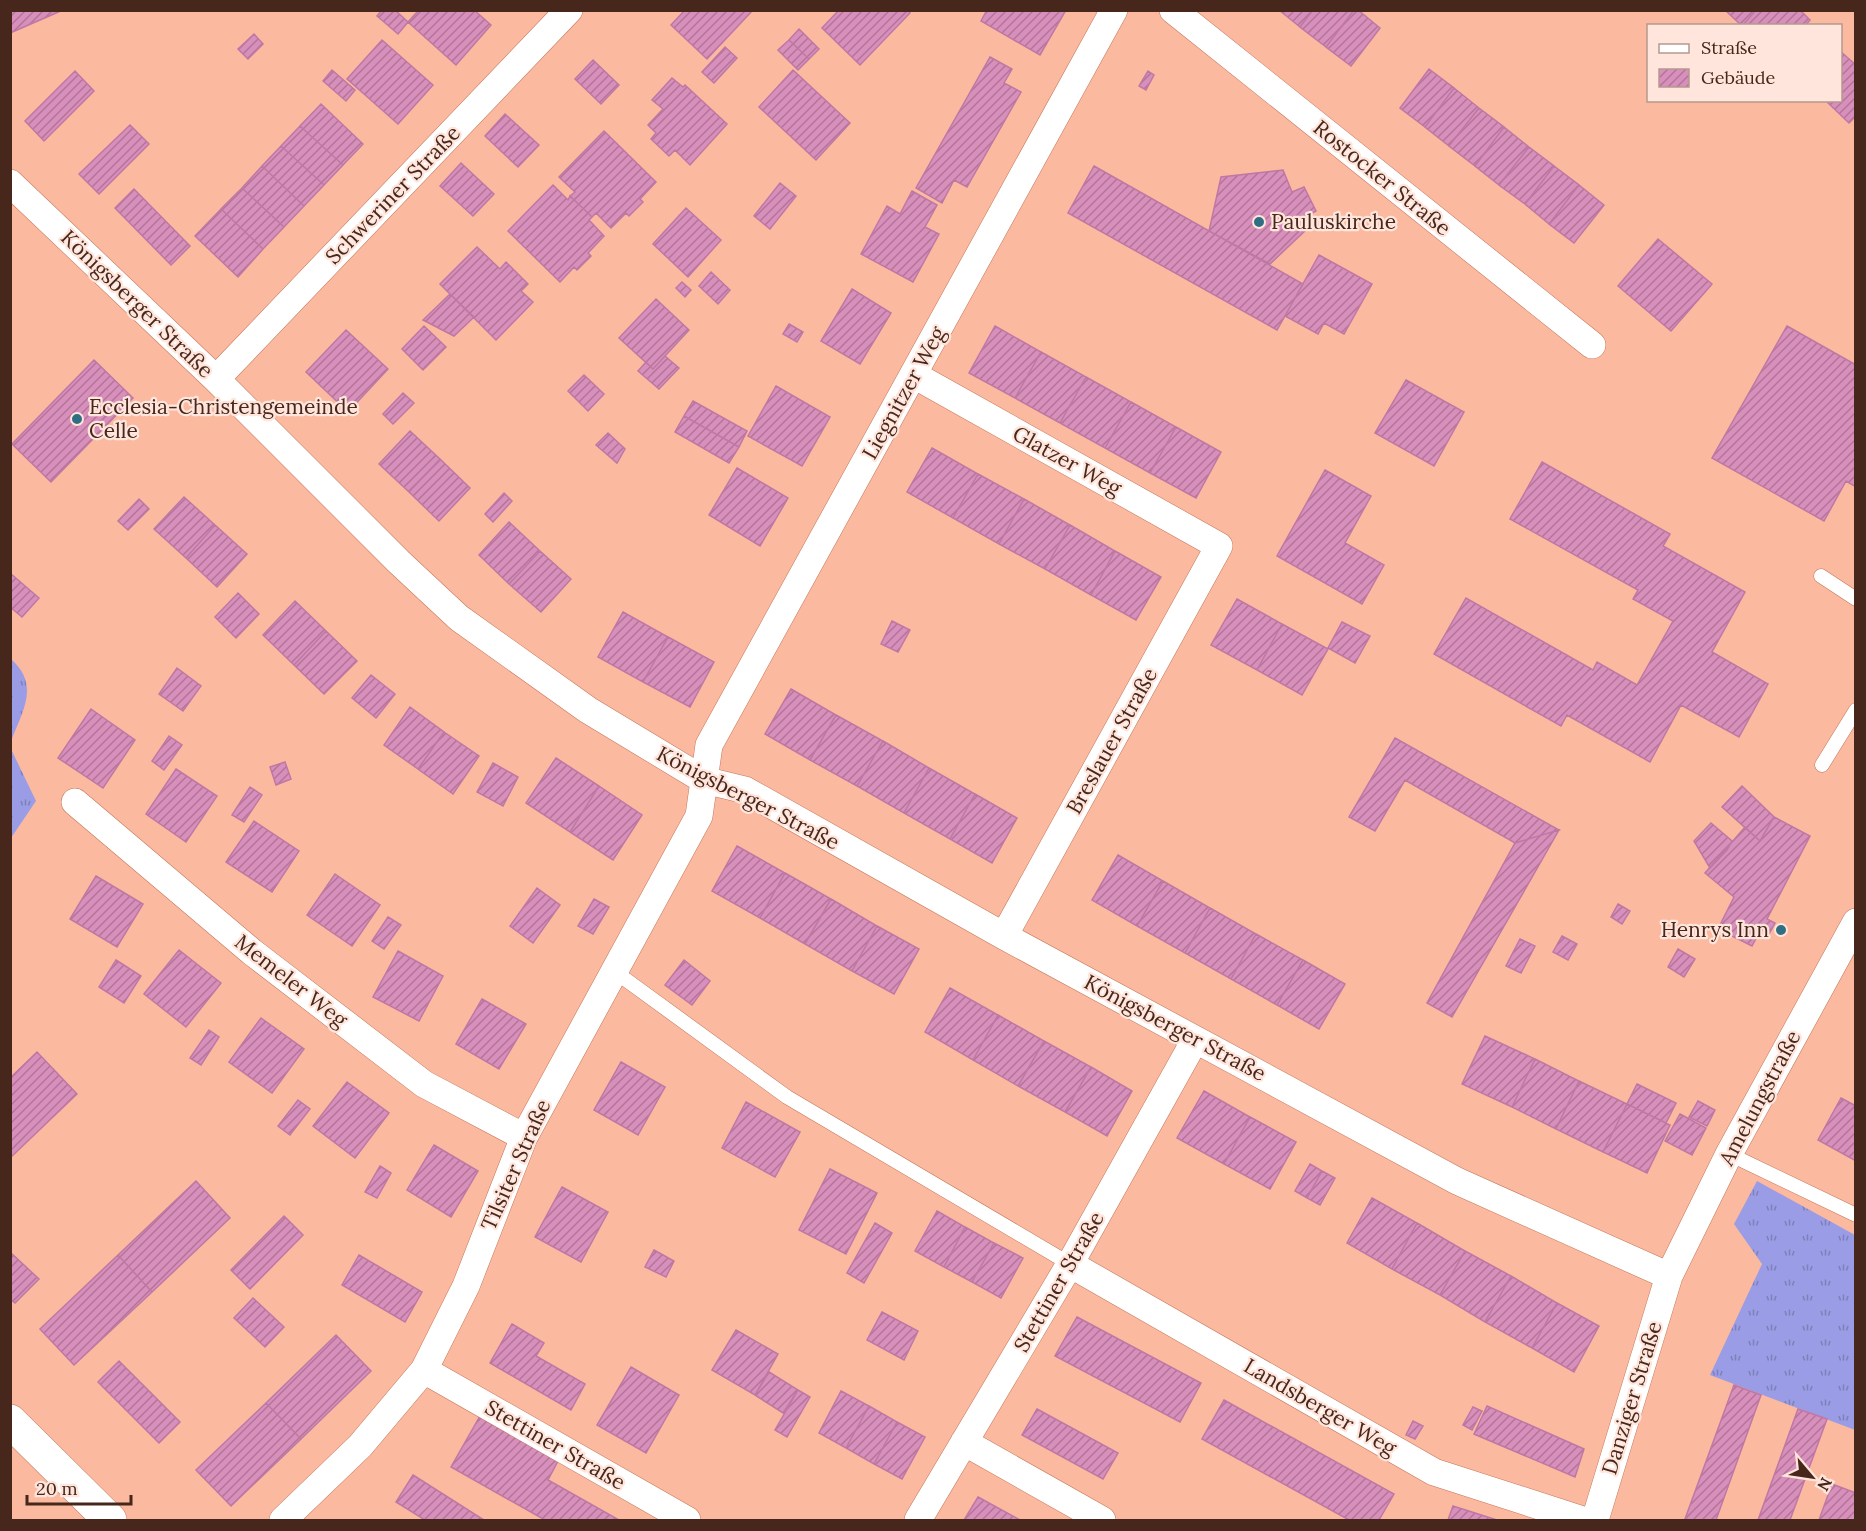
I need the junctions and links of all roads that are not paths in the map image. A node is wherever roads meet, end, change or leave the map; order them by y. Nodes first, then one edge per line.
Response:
1 (569, 10) edge
2 (1114, 10) edge
3 (1173, 10) edge
4 (10, 183) edge
5 (1592, 345) dead end
6 (914, 375) junction
7 (216, 379) junction
8 (1219, 546) joint
9 (1821, 576) dead end
10 (1856, 599) edge
11 (1856, 710) edge
12 (1822, 765) dead end
13 (704, 780) junction
14 (75, 802) dead end
15 (1856, 922) edge
16 (1004, 936) junction
17 (614, 971) junction
18 (1195, 1040) junction
19 (524, 1137) junction
20 (1729, 1154) junction
21 (1856, 1215) edge
22 (1070, 1264) junction
23 (1669, 1276) junction
24 (424, 1370) junction
25 (10, 1421) edge
26 (964, 1442) junction
27 (97, 1516) edge
28 (284, 1521) edge
29 (687, 1521) edge
30 (918, 1521) edge
31 (1102, 1521) edge
32 (1583, 1521) edge
33 (1595, 1521) edge

1 - 7 street, Schweriner Straße
2 - 6 street, Liegnitzer Weg
3 - 5 street, Rostocker Straße
4 - 7 street, Königsberger Straße
6 - 8 street, Glatzer Weg
6 - 13 street, Liegnitzer Weg
7 - 13 street, Königsberger Straße
8 - 16 street, Breslauer Straße
9 - 10 lane
11 - 12 lane
13 - 16 street, Königsberger Straße
13 - 17 street, Tilsiter Straße
14 - 19 street, Memeler Weg
15 - 20 street, Amelungstraße
16 - 18 street, Königsberger Straße
17 - 19 street, Tilsiter Straße
17 - 22 lane
18 - 22 street, Stettiner Straße
18 - 23 street, Königsberger Straße
19 - 24 street, Tilsiter Straße
20 - 21 lane
20 - 23 street, Amelungstraße
22 - 26 street, Stettiner Straße
22 - 32 street, Landsberger Weg
23 - 33 street, Danziger Straße
24 - 28 street, Tilsiter Straße
24 - 29 street, Stettiner Straße
25 - 27 street
26 - 30 street, Stettiner Straße
26 - 31 street

